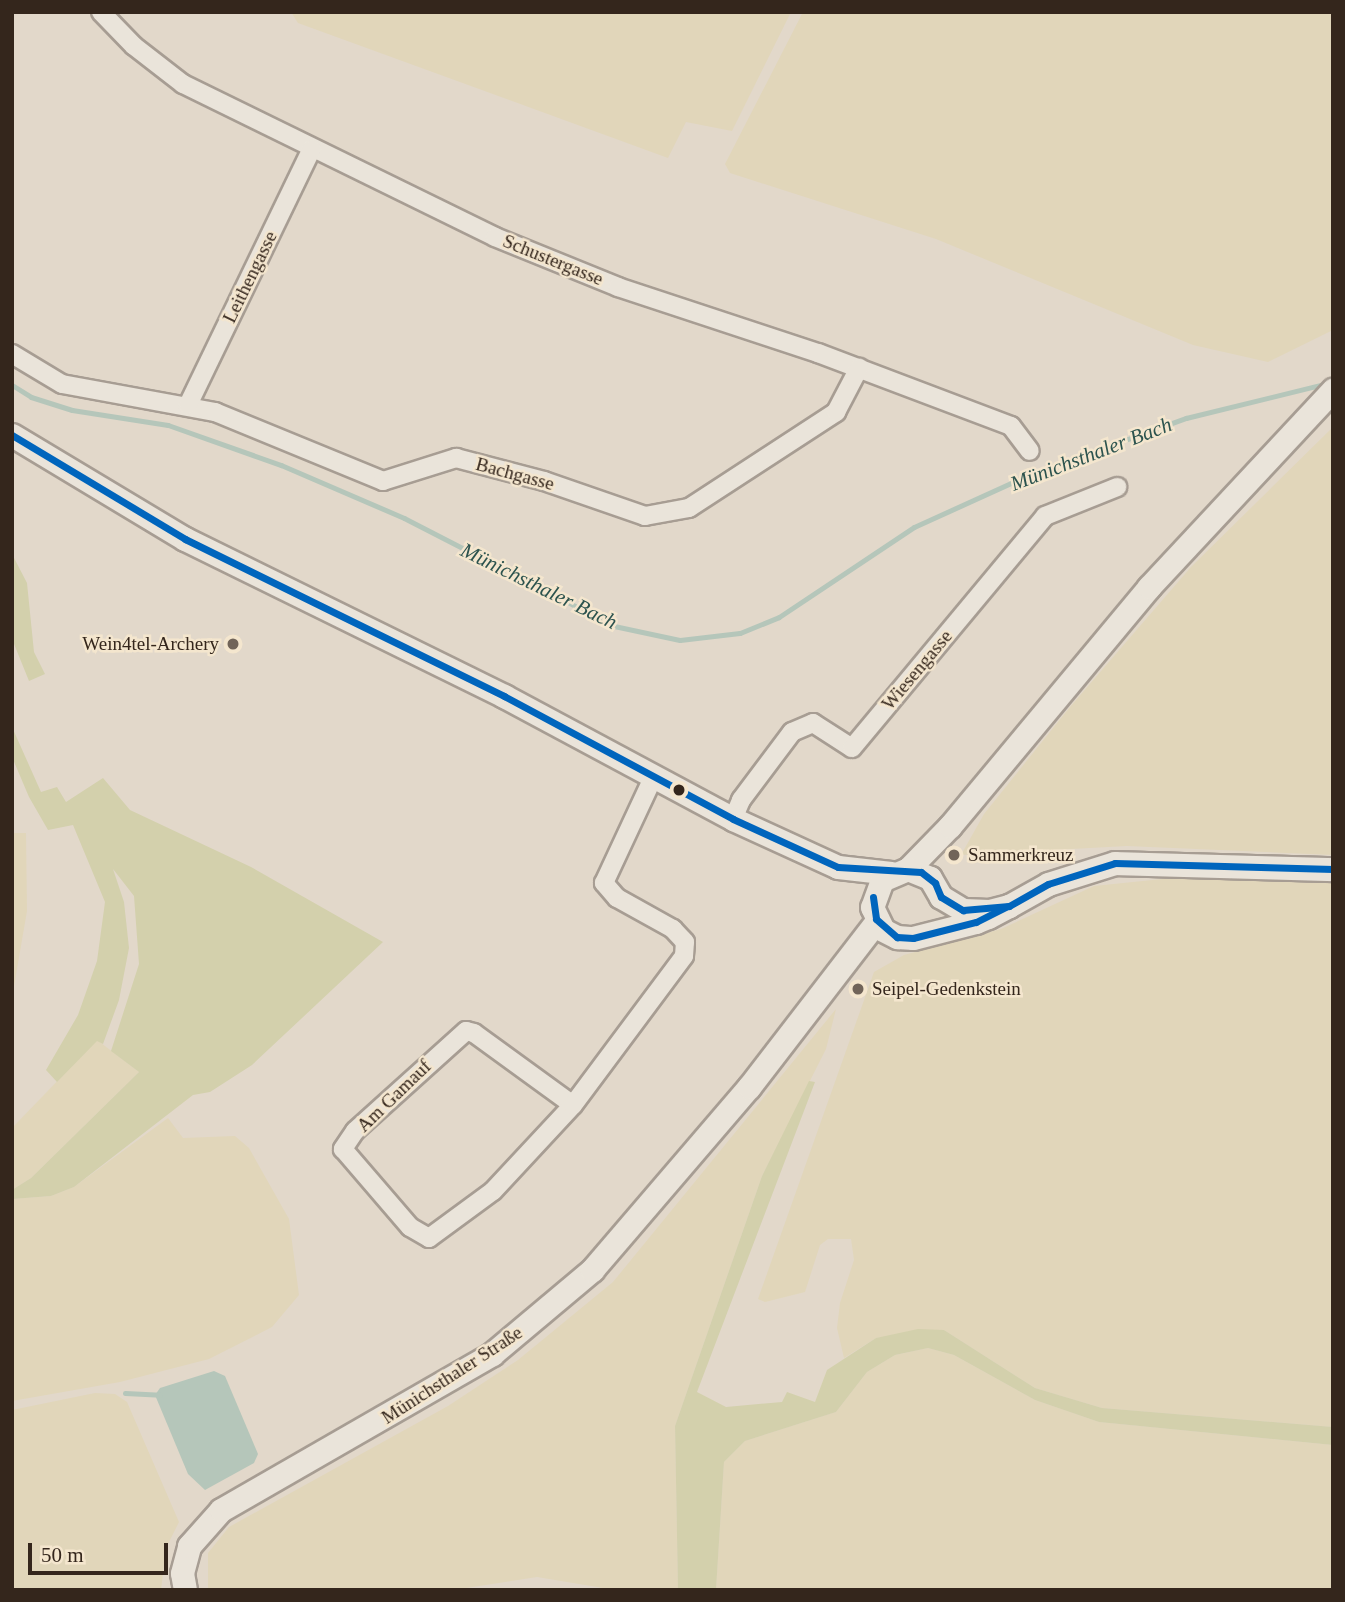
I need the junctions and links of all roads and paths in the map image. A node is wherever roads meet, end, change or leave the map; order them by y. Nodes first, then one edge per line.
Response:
1 (101, 12) edge
2 (312, 149) junction
3 (12, 354) edge
4 (859, 368) junction
5 (1326, 397) edge
6 (188, 405) junction
7 (12, 435) edge
8 (1030, 451) dead end
9 (1117, 487) dead end
10 (653, 778) junction
11 (733, 820) junction
12 (950, 826) junction
13 (838, 867) junction
14 (1333, 869) edge
15 (900, 871) junction
16 (940, 893) junction
17 (873, 898) junction
18 (1009, 906) junction
19 (877, 920) junction
20 (914, 937) junction
21 (845, 965) junction
22 (573, 1105) junction
23 (185, 1590) edge

1 - 2 street, Schustergasse
2 - 4 street, Schustergasse
2 - 6 street, Leithengasse
3 - 6 street, Bachgasse
4 - 6 street, Bachgasse
4 - 8 street, Schustergasse
5 - 12 street
7 - 10 street
9 - 11 street, Wiesengasse
10 - 11 street
10 - 22 street, Am Gamauf
11 - 13 street
12 - 15 street
12 - 16 street
13 - 15 street
13 - 17 street
14 - 18 street, Münichsthaler Straße
15 - 16 street
15 - 17 street
16 - 18 street
16 - 20 street
17 - 19 street
18 - 20 street, Münichsthaler Straße
19 - 20 street
19 - 21 street, Münichsthaler Straße
20 - 21 street, Münichsthaler Straße
21 - 23 street, Münichsthaler Straße
22 - 22 street, Am Gamauf

